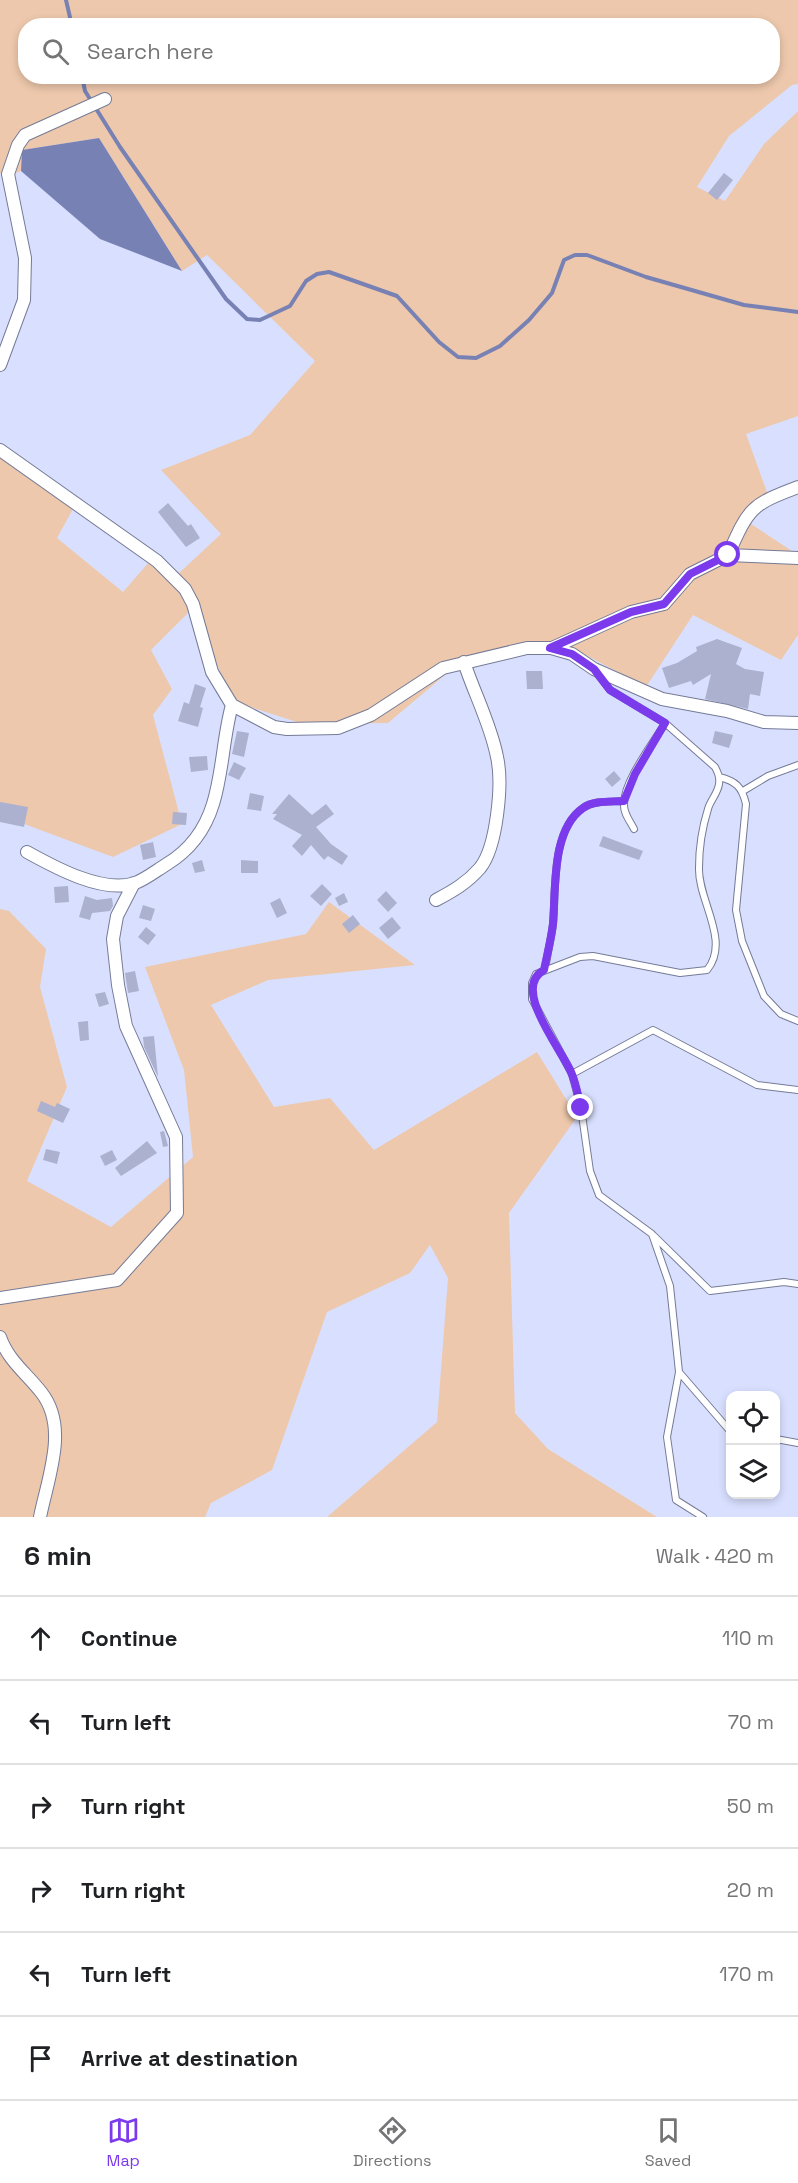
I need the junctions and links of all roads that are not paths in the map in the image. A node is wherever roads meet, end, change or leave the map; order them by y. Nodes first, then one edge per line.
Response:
1 (105, 99) dead end
2 (0, 365) edge
3 (0, 450) edge
4 (798, 487) edge
5 (728, 555) junction
6 (798, 558) edge
7 (550, 648) junction
8 (464, 662) junction
9 (594, 669) junction
10 (232, 705) junction
11 (665, 723) junction
12 (798, 723) edge
13 (798, 765) edge
14 (719, 777) junction
15 (743, 791) junction
16 (624, 801) junction
17 (634, 829) dead end
18 (27, 852) dead end
19 (134, 883) junction
20 (436, 900) dead end
21 (544, 970) junction
22 (798, 1021) edge
23 (572, 1074) junction
24 (798, 1090) edge
25 (652, 1234) junction
26 (798, 1284) edge
27 (0, 1298) edge
28 (0, 1337) edge
29 (679, 1372) junction
30 (726, 1426) edge
31 (780, 1441) edge
32 (798, 1443) edge
33 (40, 1517) edge
34 (703, 1517) edge

1 - 2 street
3 - 10 street
4 - 5 street
5 - 6 street
5 - 7 street
7 - 8 street
7 - 9 street
8 - 10 street
8 - 20 street
9 - 11 lane
9 - 12 street
10 - 19 street
11 - 14 lane
11 - 16 lane
13 - 15 lane
14 - 15 lane
14 - 21 lane
15 - 22 lane
16 - 17 lane
16 - 21 lane
18 - 19 street
19 - 27 street
21 - 23 lane
23 - 24 lane
23 - 25 lane
25 - 26 lane
25 - 29 lane
28 - 33 street
29 - 30 lane
29 - 34 lane
31 - 32 lane

